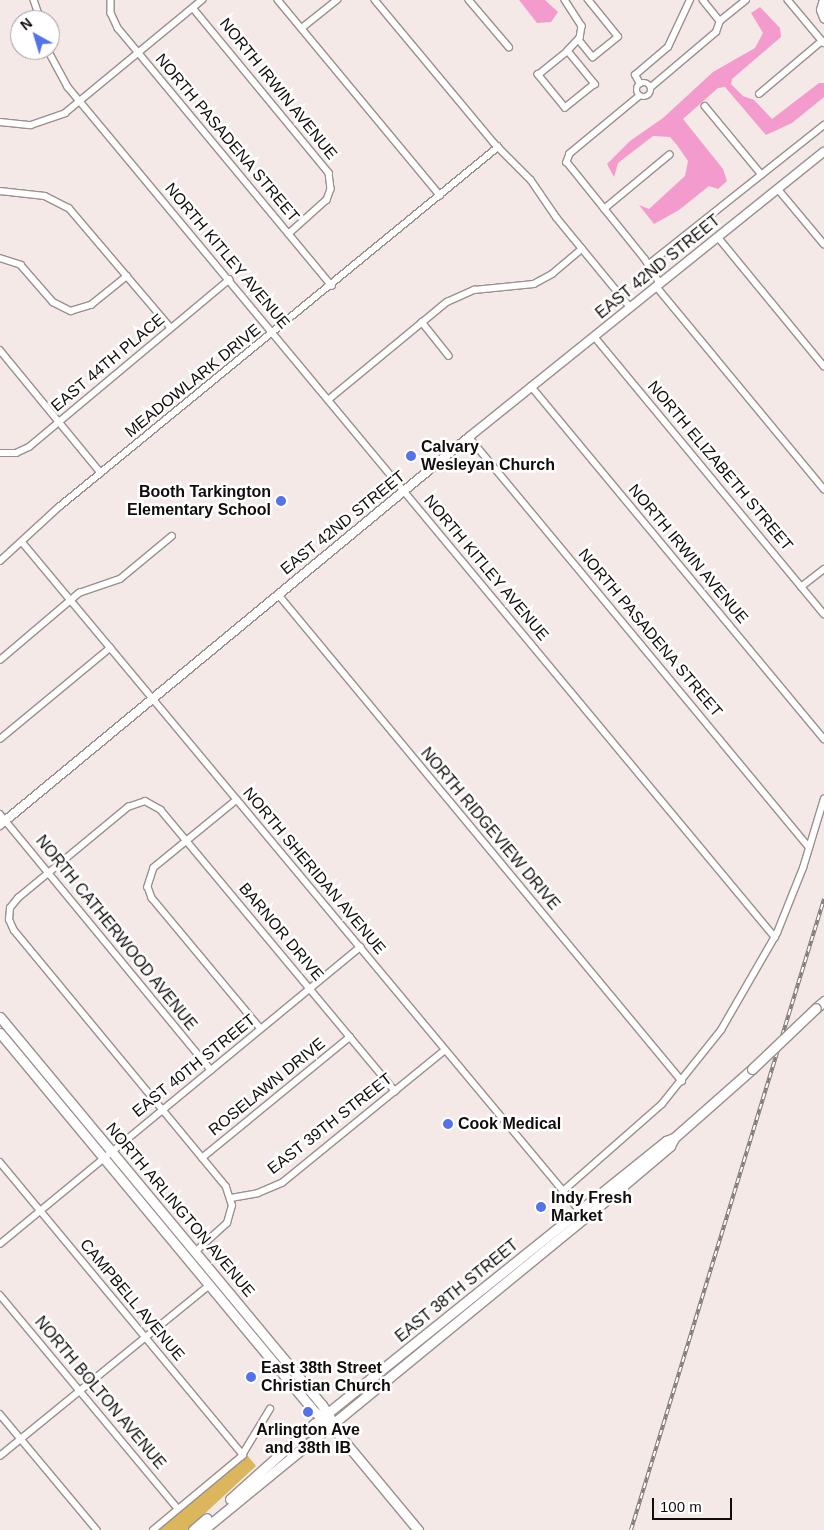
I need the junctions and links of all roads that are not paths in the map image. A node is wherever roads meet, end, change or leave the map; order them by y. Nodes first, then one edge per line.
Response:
1 (202, 0) edge
2 (278, 0) edge
3 (337, 0) edge
4 (375, 0) edge
5 (469, 0) edge
6 (565, 0) edge
7 (588, 0) edge
8 (690, 0) edge
9 (703, 0) edge
10 (746, 0) edge
11 (788, 0) edge
12 (824, 0) edge
13 (111, 2) edge
14 (193, 8) junction
15 (824, 18) edge
16 (720, 21) junction
17 (302, 28) junction
18 (579, 40) junction
19 (823, 42) edge
20 (509, 47) dead end
21 (568, 51) junction
22 (139, 53) junction
23 (53, 60) edge
24 (640, 84) junction
25 (651, 86) junction
26 (759, 94) dead end
27 (640, 96) junction
28 (80, 101) junction
29 (705, 106) dead end
30 (0, 122) edge
31 (824, 125) edge
32 (498, 147) junction
33 (824, 152) edge
34 (669, 155) dead end
35 (762, 175) junction
36 (778, 189) junction
37 (0, 191) edge
38 (440, 196) junction
39 (604, 209) junction
40 (289, 234) junction
41 (718, 237) junction
42 (824, 244) edge
43 (582, 249) junction
44 (0, 258) edge
45 (648, 265) junction
46 (127, 276) junction
47 (229, 280) junction
48 (658, 285) junction
49 (332, 286) junction
50 (630, 307) junction
51 (422, 322) junction
52 (171, 328) junction
53 (273, 334) junction
54 (594, 336) junction
55 (0, 350) edge
56 (449, 356) dead end
57 (824, 366) edge
58 (531, 386) junction
59 (328, 400) junction
60 (59, 422) junction
61 (469, 437) junction
62 (0, 453) edge
63 (101, 473) junction
64 (824, 489) edge
65 (404, 491) junction
66 (172, 536) dead end
67 (23, 543) junction
68 (0, 561) edge
69 (824, 569) edge
70 (802, 587) junction
71 (278, 594) junction
72 (71, 600) junction
73 (824, 614) edge
74 (110, 648) junction
75 (0, 660) edge
76 (153, 698) junction
77 (0, 739) edge
78 (824, 739) edge
79 (824, 799) edge
80 (237, 800) junction
81 (2, 820) edge
82 (187, 841) junction
83 (809, 847) junction
84 (49, 873) junction
85 (775, 937) junction
86 (360, 947) junction
87 (310, 989) junction
88 (824, 1001) edge
89 (0, 1017) edge
90 (261, 1029) junction
91 (1, 1036) edge
92 (350, 1037) junction
93 (445, 1050) junction
94 (211, 1070) junction
95 (682, 1081) junction
96 (394, 1091) junction
97 (162, 1110) junction
98 (112, 1152) junction
99 (104, 1158) junction
100 (202, 1158) junction
101 (0, 1162) edge
102 (563, 1191) junction
103 (231, 1198) junction
104 (40, 1211) junction
105 (583, 1214) junction
106 (0, 1244) edge
107 (195, 1252) junction
108 (210, 1285) junction
109 (0, 1295) edge
110 (145, 1337) junction
111 (80, 1391) junction
112 (270, 1409) dead end
113 (329, 1413) junction
114 (0, 1414) edge
115 (321, 1419) junction
116 (330, 1424) junction
117 (21, 1439) junction
118 (243, 1455) junction
119 (0, 1456) edge
120 (178, 1509) junction
121 (97, 1530) edge
122 (152, 1530) edge
123 (193, 1530) edge
124 (203, 1530) edge
125 (418, 1530) edge

1 - 14 street
2 - 17 street
3 - 17 street
4 - 32 street
5 - 20 street
6 - 18 street
7 - 18 street
8 - 24 street
9 - 16 street
10 - 16 street
11 - 19 street
12 - 15 street
13 - 22 street, NORTH PASADENA STREET
14 - 22 street
14 - 40 street, NORTH IRWIN AVENUE
16 - 25 street
17 - 38 street
18 - 21 street
19 - 26 street
21 - 21 street
22 - 28 street
22 - 40 street, NORTH PASADENA STREET
23 - 28 street, NORTH KITLEY AVENUE
24 - 25 street
24 - 27 street
25 - 27 street
27 - 39 street
28 - 30 street
28 - 47 street, NORTH KITLEY AVENUE
29 - 35 street
31 - 35 street, EAST 42ND STREET
32 - 38 street, MEADOWLARK DRIVE
32 - 43 street
33 - 36 street, EAST 42ND STREET
34 - 39 street
35 - 45 street, EAST 42ND STREET
36 - 41 street, EAST 42ND STREET
36 - 42 street
37 - 46 street
38 - 49 street, MEADOWLARK DRIVE
39 - 45 street
40 - 49 street, NORTH PASADENA STREET
41 - 48 street, EAST 42ND STREET
41 - 57 street
43 - 50 street
43 - 51 street
44 - 46 street
45 - 48 street
46 - 52 street
47 - 52 street, EAST 44TH PLACE
47 - 53 street, NORTH KITLEY AVENUE
48 - 50 street, EAST 42ND STREET
48 - 64 street
49 - 53 street, MEADOWLARK DRIVE
50 - 54 street, EAST 42ND STREET
51 - 56 street
51 - 59 street
52 - 60 street, EAST 44TH PLACE
53 - 59 street, NORTH KITLEY AVENUE
53 - 63 street, MEADOWLARK DRIVE
54 - 58 street, EAST 42ND STREET
54 - 70 street, NORTH ELIZABETH STREET
55 - 60 street
58 - 61 street, EAST 42ND STREET
58 - 78 street, NORTH IRWIN AVENUE
59 - 65 street, NORTH KITLEY AVENUE
60 - 62 street, EAST 44TH PLACE
60 - 63 street
61 - 65 street, EAST 42ND STREET
61 - 83 street, NORTH PASADENA STREET
63 - 67 street, MEADOWLARK DRIVE
65 - 71 street, EAST 42ND STREET
65 - 85 street, NORTH KITLEY AVENUE
66 - 72 street
67 - 68 street, MEADOWLARK DRIVE
67 - 72 street, NORTH SHERIDAN AVENUE
69 - 70 street
70 - 73 street, NORTH ELIZABETH STREET
71 - 76 street, EAST 42ND STREET
71 - 95 street, NORTH RIDGEVIEW DRIVE
72 - 74 street, NORTH SHERIDAN AVENUE
72 - 75 street
74 - 76 street, NORTH SHERIDAN AVENUE
74 - 77 street
76 - 80 street, NORTH SHERIDAN AVENUE
76 - 81 street, EAST 42ND STREET
79 - 83 street
80 - 82 street
80 - 86 street, NORTH SHERIDAN AVENUE
81 - 84 street, NORTH CATHERWOOD AVENUE
82 - 84 street, BARNOR DRIVE
82 - 87 street, BARNOR DRIVE
82 - 90 street
83 - 85 street
84 - 94 street, NORTH CATHERWOOD AVENUE
84 - 97 street
85 - 95 street
86 - 87 street, EAST 40TH STREET
86 - 93 street, NORTH SHERIDAN AVENUE
87 - 90 street, EAST 40TH STREET
87 - 92 street, BARNOR DRIVE
88 - 105 main road, EAST 38TH STREET, bridge
89 - 98 main road, NORTH ARLINGTON AVENUE
90 - 94 street, EAST 40TH STREET
91 - 99 main road, NORTH ARLINGTON AVENUE
92 - 96 street, BARNOR DRIVE
92 - 100 street, ROSELAWN DRIVE
93 - 96 street, EAST 39TH STREET
93 - 102 street, NORTH SHERIDAN AVENUE
94 - 97 street, EAST 40TH STREET
95 - 102 street
96 - 103 street, EAST 39TH STREET
97 - 98 street, EAST 40TH STREET
97 - 100 street
98 - 99 street, EAST 40TH STREET
98 - 107 main road, NORTH ARLINGTON AVENUE
99 - 104 street, EAST 40TH STREET
99 - 108 main road, NORTH ARLINGTON AVENUE
100 - 103 street
101 - 104 street, CAMPBELL AVENUE
102 - 105 street, NORTH SHERIDAN AVENUE
103 - 107 street
104 - 106 street, EAST 40TH STREET
104 - 110 street, CAMPBELL AVENUE
105 - 113 main road, EAST 38TH STREET
105 - 116 main road, EAST 38TH STREET
107 - 113 main road, NORTH ARLINGTON AVENUE
108 - 110 street
108 - 115 main road, NORTH ARLINGTON AVENUE
109 - 111 street, NORTH BOLTON AVENUE
110 - 111 street
110 - 118 street, CAMPBELL AVENUE
111 - 117 street
111 - 120 street, NORTH BOLTON AVENUE
112 - 118 street
113 - 115 main road, EAST 38TH STREET
113 - 116 main road
114 - 117 street
115 - 116 main road, NORTH ARLINGTON AVENUE
115 - 123 main road, EAST 38TH STREET
116 - 124 main road, EAST 38TH STREET
116 - 125 main road, NORTH ARLINGTON AVENUE
117 - 119 street
117 - 121 street
118 - 120 street
120 - 122 street

